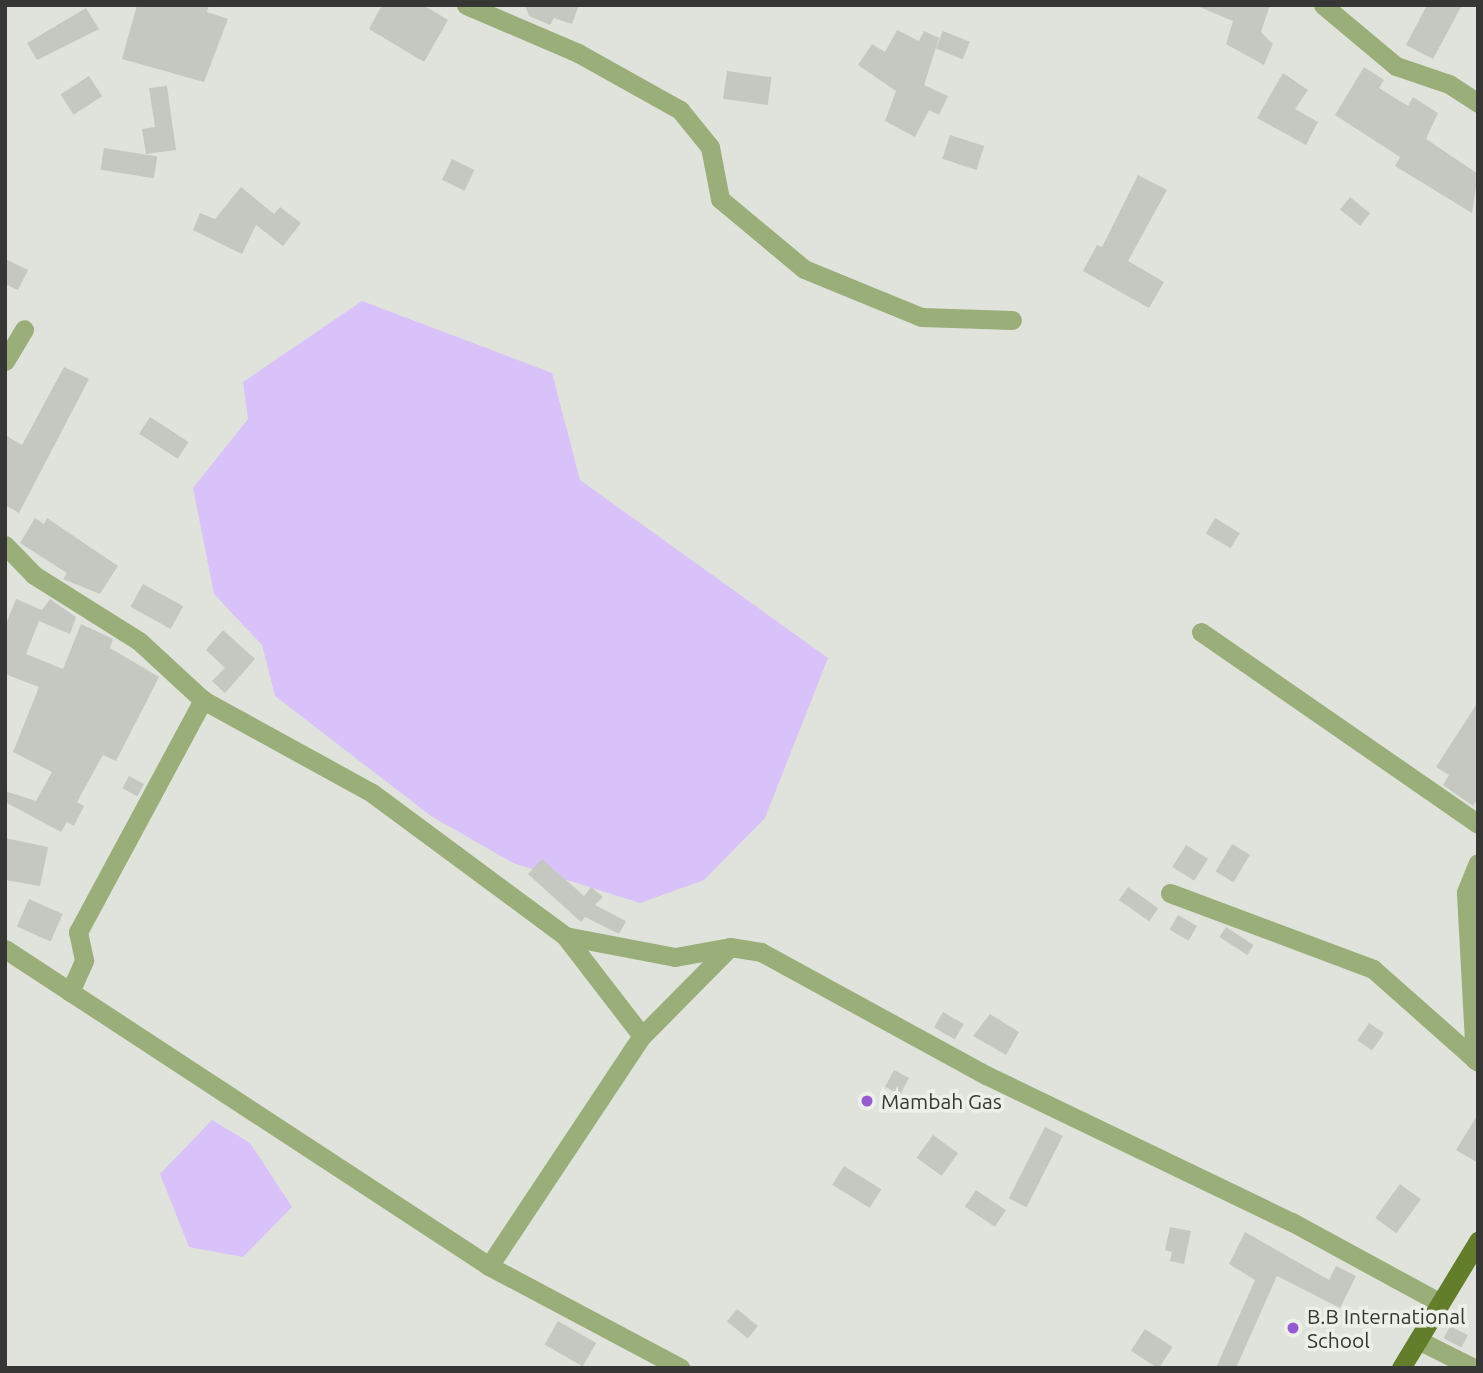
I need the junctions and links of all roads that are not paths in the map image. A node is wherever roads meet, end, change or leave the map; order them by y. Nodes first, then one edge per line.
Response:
1 (467, 5) edge
2 (1323, 5) edge
3 (1478, 103) edge
4 (1012, 320) dead end
5 (24, 329) dead end
6 (5, 361) edge
7 (5, 545) edge
8 (1201, 632) dead end
9 (203, 700) junction
10 (1478, 824) edge
11 (1478, 863) edge
12 (1170, 894) dead end
13 (565, 936) junction
14 (730, 947) junction
15 (5, 949) edge
16 (70, 992) junction
17 (642, 1036) junction
18 (1476, 1061) edge
19 (1478, 1241) edge
20 (489, 1266) junction
21 (1439, 1302) junction
22 (1418, 1340) junction
23 (681, 1368) edge
24 (1401, 1368) edge
25 (1474, 1368) edge

1 - 4 street
2 - 3 street
5 - 6 street
7 - 9 street
8 - 10 street
9 - 13 street
9 - 16 street
11 - 18 street
12 - 18 street
13 - 14 street
13 - 17 street
14 - 17 street
14 - 21 street
15 - 16 street
16 - 20 street
17 - 20 street
19 - 21 main road
20 - 23 street
21 - 22 main road
22 - 24 main road
22 - 25 street

